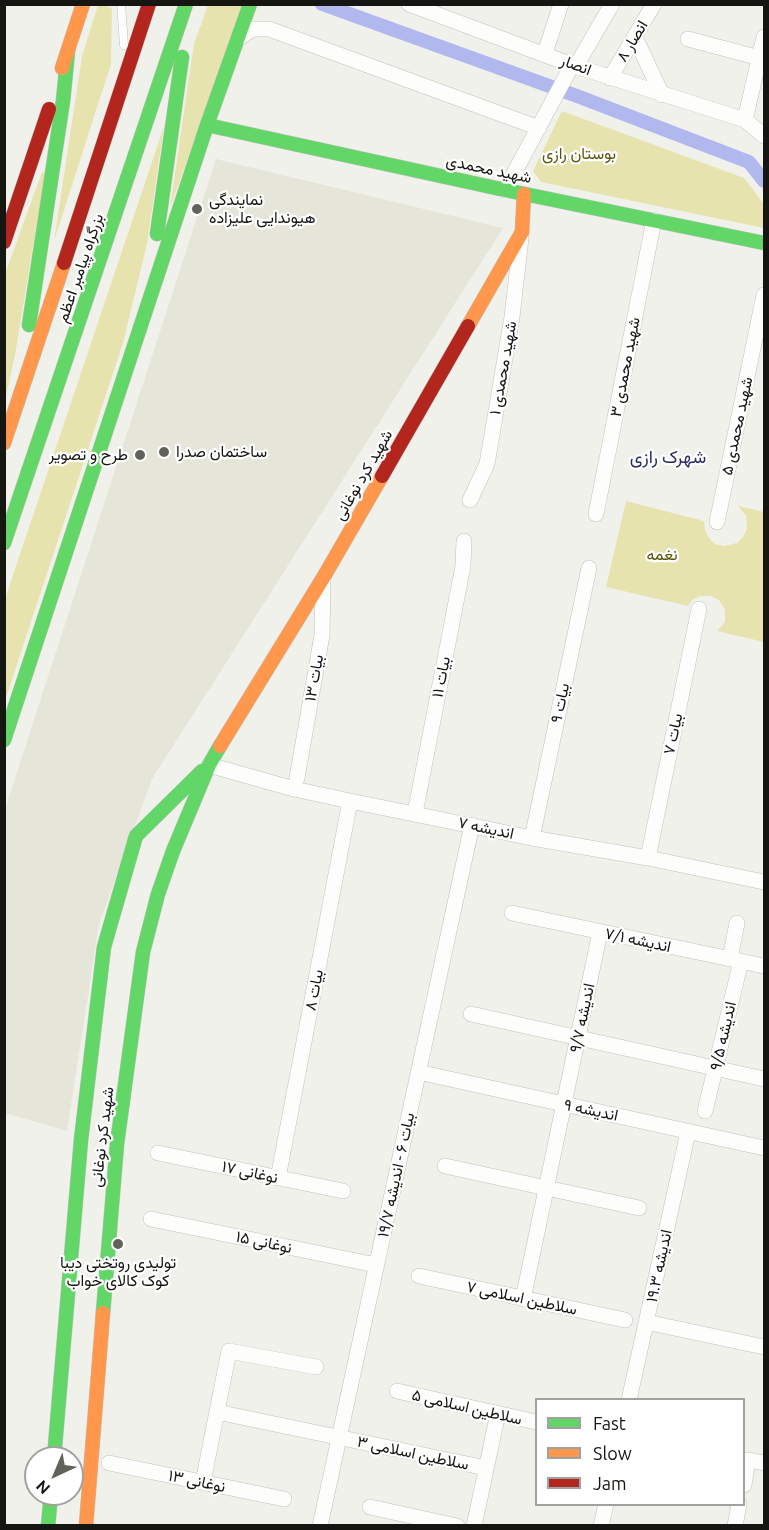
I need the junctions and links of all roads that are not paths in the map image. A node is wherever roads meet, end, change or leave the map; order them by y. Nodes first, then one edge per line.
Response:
1 (83, 4) edge
2 (121, 4) edge
3 (149, 4) edge
4 (188, 4) edge
5 (250, 4) edge
6 (409, 4) edge
7 (561, 4) edge
8 (612, 4) edge
9 (654, 4) edge
10 (443, 10) edge
11 (765, 37) edge
12 (239, 38) junction
13 (635, 38) junction
14 (688, 39) dead end
15 (68, 51) junction
16 (545, 53) junction
17 (760, 58) junction
18 (574, 65) junction
19 (127, 69) junction
20 (610, 78) junction
21 (662, 95) junction
22 (745, 120) junction
23 (207, 125) junction
24 (539, 128) junction
25 (765, 136) edge
26 (505, 190) junction
27 (524, 194) junction
28 (654, 220) junction
29 (522, 232) junction
30 (6, 236) edge
31 (761, 245) edge
32 (765, 295) edge
33 (146, 308) junction
34 (16, 408) junction
35 (4, 443) edge
36 (470, 500) dead end
37 (596, 514) dead end
38 (717, 522) dead end
39 (464, 541) dead end
40 (4, 543) edge
41 (589, 568) dead end
42 (323, 578) junction
43 (699, 609) dead end
44 (4, 740) edge
45 (209, 765) junction
46 (297, 778) dead end
47 (350, 801) junction
48 (415, 813) junction
49 (472, 825) junction
50 (532, 838) junction
51 (648, 858) junction
52 (765, 882) edge
53 (512, 913) dead end
54 (737, 922) dead end
55 (600, 932) junction
56 (735, 960) junction
57 (765, 966) edge
58 (471, 1014) dead end
59 (578, 1038) junction
60 (716, 1068) junction
61 (418, 1072) junction
62 (765, 1079) edge
63 (564, 1104) junction
64 (705, 1111) dead end
65 (688, 1131) junction
66 (765, 1148) edge
67 (158, 1153) dead end
68 (445, 1166) dead end
69 (278, 1178) junction
70 (546, 1188) junction
71 (343, 1191) dead end
72 (639, 1208) dead end
73 (151, 1219) dead end
74 (376, 1265) junction
75 (419, 1276) dead end
76 (523, 1299) junction
77 (626, 1320) dead end
78 (646, 1322) junction
79 (765, 1347) edge
80 (316, 1367) dead end
81 (397, 1391) dead end
82 (629, 1398) edge
83 (217, 1412) junction
84 (498, 1413) junction
85 (535, 1422) edge
86 (339, 1437) junction
87 (55, 1446) edge
88 (109, 1463) dead end
89 (765, 1463) edge
90 (486, 1468) junction
91 (745, 1472) edge
92 (203, 1482) junction
93 (284, 1499) dead end
94 (50, 1506) edge
95 (606, 1506) edge
96 (740, 1506) edge
97 (370, 1507) dead end
98 (739, 1525) edge
99 (48, 1526) edge
100 (86, 1526) edge
101 (320, 1526) edge
102 (457, 1526) edge
103 (474, 1526) edge
104 (602, 1526) edge

1 - 15 main road
2 - 19 lane
3 - 19 main road, بزرگراه پیامبر اعظم
4 - 33 main road
4 - 40 main road, بزرگراه پیامبر اعظم
5 - 12 main road
6 - 10 street, انصار
7 - 16 street
8 - 18 street
9 - 13 street, انصار ۸
10 - 16 street, انصار
11 - 17 street
12 - 23 main road
12 - 24 street
13 - 20 street, انصار ۸
13 - 21 street
14 - 17 street
15 - 30 main road
15 - 34 main road
16 - 18 street, انصار
17 - 22 street
18 - 20 street, انصار
18 - 24 street
19 - 34 main road, بزرگراه پیامبر اعظم
20 - 21 street, انصار
21 - 22 street, انصار
22 - 25 street
23 - 26 main road, شهید محمدی
23 - 33 main road
24 - 26 street
26 - 27 main road, شهید محمدی
27 - 28 main road, شهید محمدی
27 - 29 main road, شهید کرد نوغانی
28 - 31 main road, شهید محمدی
28 - 37 street, شهید محمدی ۳
29 - 36 street, شهید محمدی ۱
29 - 42 main road, شهید کرد نوغانی
32 - 38 street, شهید محمدی ۵
33 - 44 main road
34 - 35 main road, بزرگراه پیامبر اعظم
39 - 48 street, بیات ۱۱
41 - 50 street, بیات ۹
42 - 45 main road, شهید کرد نوغانی
42 - 46 street, بیات ۱۳
43 - 51 street, بیات ۷
45 - 47 street, اندیشه ۷
45 - 87 main road, شهید کرد نوغانی
45 - 100 main road, شهید کرد نوغانی
47 - 48 street, اندیشه ۷
47 - 69 street, بیات ۸
48 - 49 street, اندیشه ۷
49 - 50 street, اندیشه ۷
49 - 61 street, بیات ۶ - اندیشه ۱۹/۷
50 - 51 street, اندیشه ۷
51 - 52 street, اندیشه ۷
53 - 55 street, اندیشه ۷/۱
54 - 56 street, اندیشه ۹/۵
55 - 56 street, اندیشه ۷/۱
55 - 59 street, اندیشه ۹/۷
56 - 57 street, اندیشه ۷/۱
56 - 60 street, اندیشه ۹/۵
58 - 59 street
59 - 60 street
59 - 63 street, اندیشه ۹/۷
60 - 62 street
60 - 64 street, اندیشه ۹/۵
61 - 63 street, اندیشه ۹
61 - 74 street, بیات ۶ - اندیشه ۱۹/۷
63 - 65 street, اندیشه ۹
63 - 70 street, اندیشه ۹/۷
65 - 66 street, اندیشه ۹
65 - 78 street, اندیشه ۱۹.۳
67 - 69 street, نوغانی ۱۷
68 - 70 street
69 - 71 street, نوغانی ۱۷
70 - 72 street
70 - 76 street, اندیشه ۹/۷
73 - 74 street, نوغانی ۱۵
74 - 86 street, بیات ۶ - اندیشه ۱۹/۷
75 - 76 street, سلاطین اسلامی ۷
76 - 77 street, سلاطین اسلامی ۷
78 - 79 street
78 - 82 street, اندیشه ۱۹.۳
80 - 83 street
81 - 84 street, سلاطین اسلامی ۵
83 - 86 street, سلاطین اسلامی ۳
83 - 92 street
84 - 85 street, سلاطین اسلامی ۵
84 - 90 street
86 - 90 street, سلاطین اسلامی ۳
86 - 101 street, بیات ۶ - اندیشه ۱۹/۷
88 - 92 street, نوغانی ۱۳
89 - 91 street
90 - 103 street
92 - 93 street, نوغانی ۱۳
94 - 99 main road
95 - 104 street
96 - 98 street
97 - 102 street

